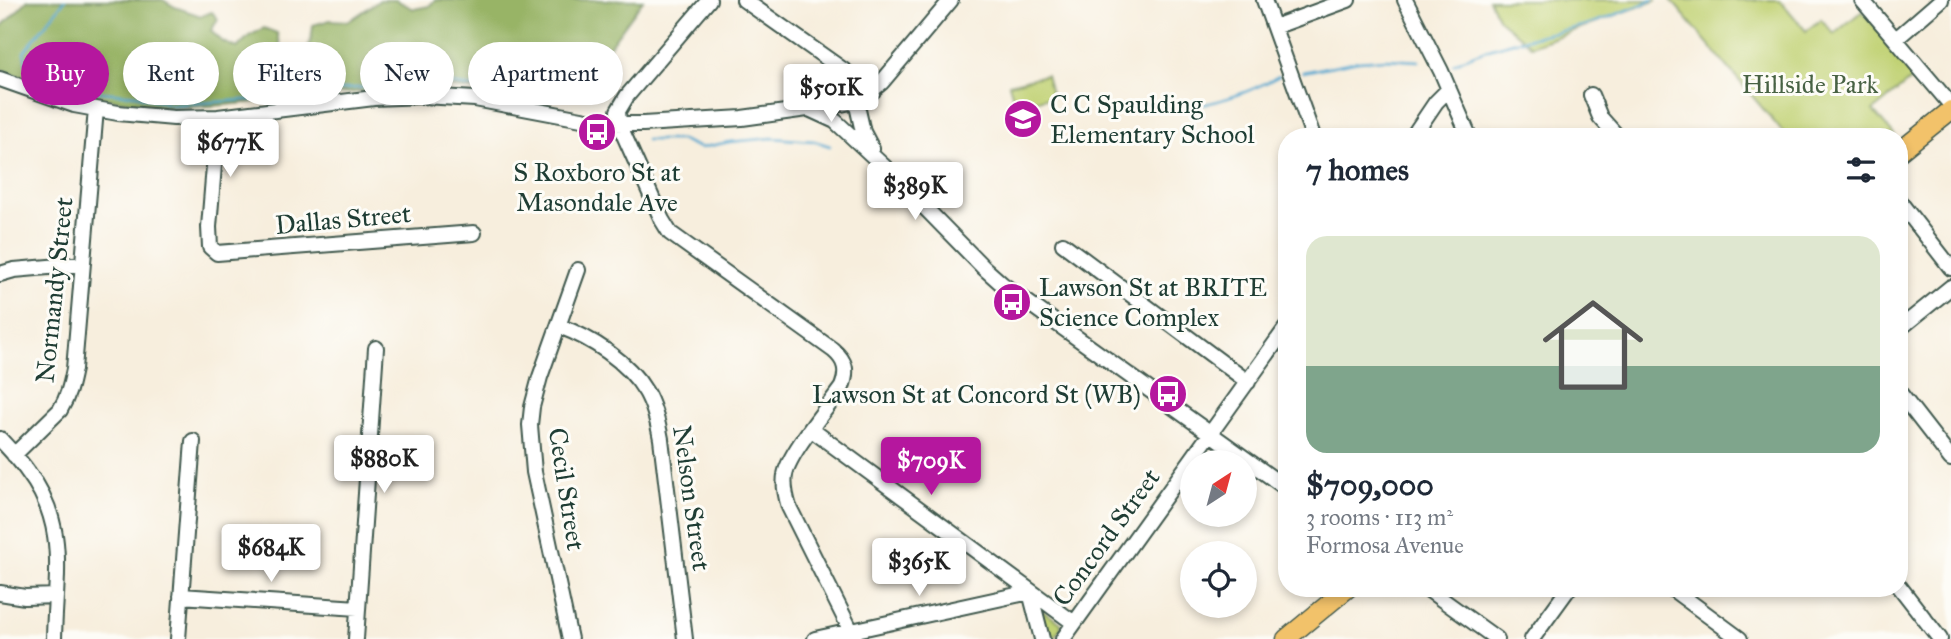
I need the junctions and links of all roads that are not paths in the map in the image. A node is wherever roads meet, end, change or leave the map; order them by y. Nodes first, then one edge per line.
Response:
1 (709, 0) edge
2 (744, 0) edge
3 (951, 0) edge
4 (1264, 0) edge
5 (1348, 0) edge
6 (1405, 0) edge
7 (1862, 0) edge
8 (1941, 0) edge
9 (1274, 27) junction
10 (1896, 39) junction
11 (0, 79) edge
12 (1449, 89) junction
13 (873, 91) junction
14 (1591, 96) dead end
15 (850, 102) junction
16 (1951, 108) edge
17 (96, 109) junction
18 (810, 109) junction
19 (218, 117) junction
20 (619, 124) junction
21 (1311, 128) edge
22 (1419, 128) edge
23 (1466, 128) edge
24 (1610, 128) edge
25 (853, 138) junction
26 (1908, 144) edge
27 (890, 172) junction
28 (1908, 213) edge
29 (474, 233) dead end
30 (1063, 244) dead end
31 (83, 264) junction
32 (1951, 268) edge
33 (578, 270) dead end
34 (0, 274) edge
35 (1951, 287) edge
36 (1908, 322) edge
37 (559, 326) junction
38 (1278, 339) edge
39 (376, 348) dead end
40 (1248, 382) junction
41 (1908, 404) edge
42 (812, 429) junction
43 (1211, 433) junction
44 (0, 439) edge
45 (193, 441) dead end
46 (14, 455) junction
47 (1951, 459) edge
48 (1278, 482) edge
49 (1030, 592) junction
50 (0, 593) edge
51 (56, 596) junction
52 (181, 596) junction
53 (1337, 597) edge
54 (1439, 597) edge
55 (1562, 597) edge
56 (1683, 597) edge
57 (1908, 597) edge
58 (358, 608) junction
59 (1074, 623) junction
60 (853, 635) edge
61 (54, 639) edge
62 (178, 639) edge
63 (356, 639) edge
64 (570, 639) edge
65 (685, 639) edge
66 (815, 639) edge
67 (1042, 639) edge
68 (1063, 639) edge
69 (1286, 639) edge
70 (1497, 639) edge
71 (1532, 639) edge
72 (1741, 639) edge
73 (1940, 639) edge

1 - 20 street
2 - 13 street
3 - 13 street
4 - 9 street
5 - 9 street
6 - 12 street
7 - 10 street
8 - 10 street
9 - 21 street
10 - 16 street
11 - 17 street
12 - 22 street
12 - 23 street
13 - 15 street
14 - 24 street
15 - 18 street
15 - 25 street
15 - 27 street
16 - 26 main road
17 - 19 street
17 - 31 street, Normandy Street
18 - 20 street
18 - 25 street
19 - 20 street
19 - 29 street, Dallas Street
20 - 42 street
25 - 27 street
27 - 43 street
28 - 32 street
30 - 40 street
31 - 34 street
31 - 46 street, Normandy Street
33 - 37 street, Cecil Street
35 - 36 street
37 - 64 street, Cecil Street
37 - 65 street, Nelson Street
38 - 40 street, Concord Street
39 - 58 street
40 - 43 street, Concord Street
41 - 47 street
42 - 49 street
42 - 60 street
43 - 48 street
43 - 59 street, Concord Street
44 - 46 street
45 - 52 street
46 - 51 street
49 - 59 street
49 - 60 street
49 - 67 street
50 - 51 street
51 - 61 street
52 - 58 street
52 - 62 street
53 - 69 main road
54 - 70 street
55 - 71 street
56 - 72 street
57 - 73 street
58 - 63 street
59 - 68 street, Concord Street
60 - 66 street

